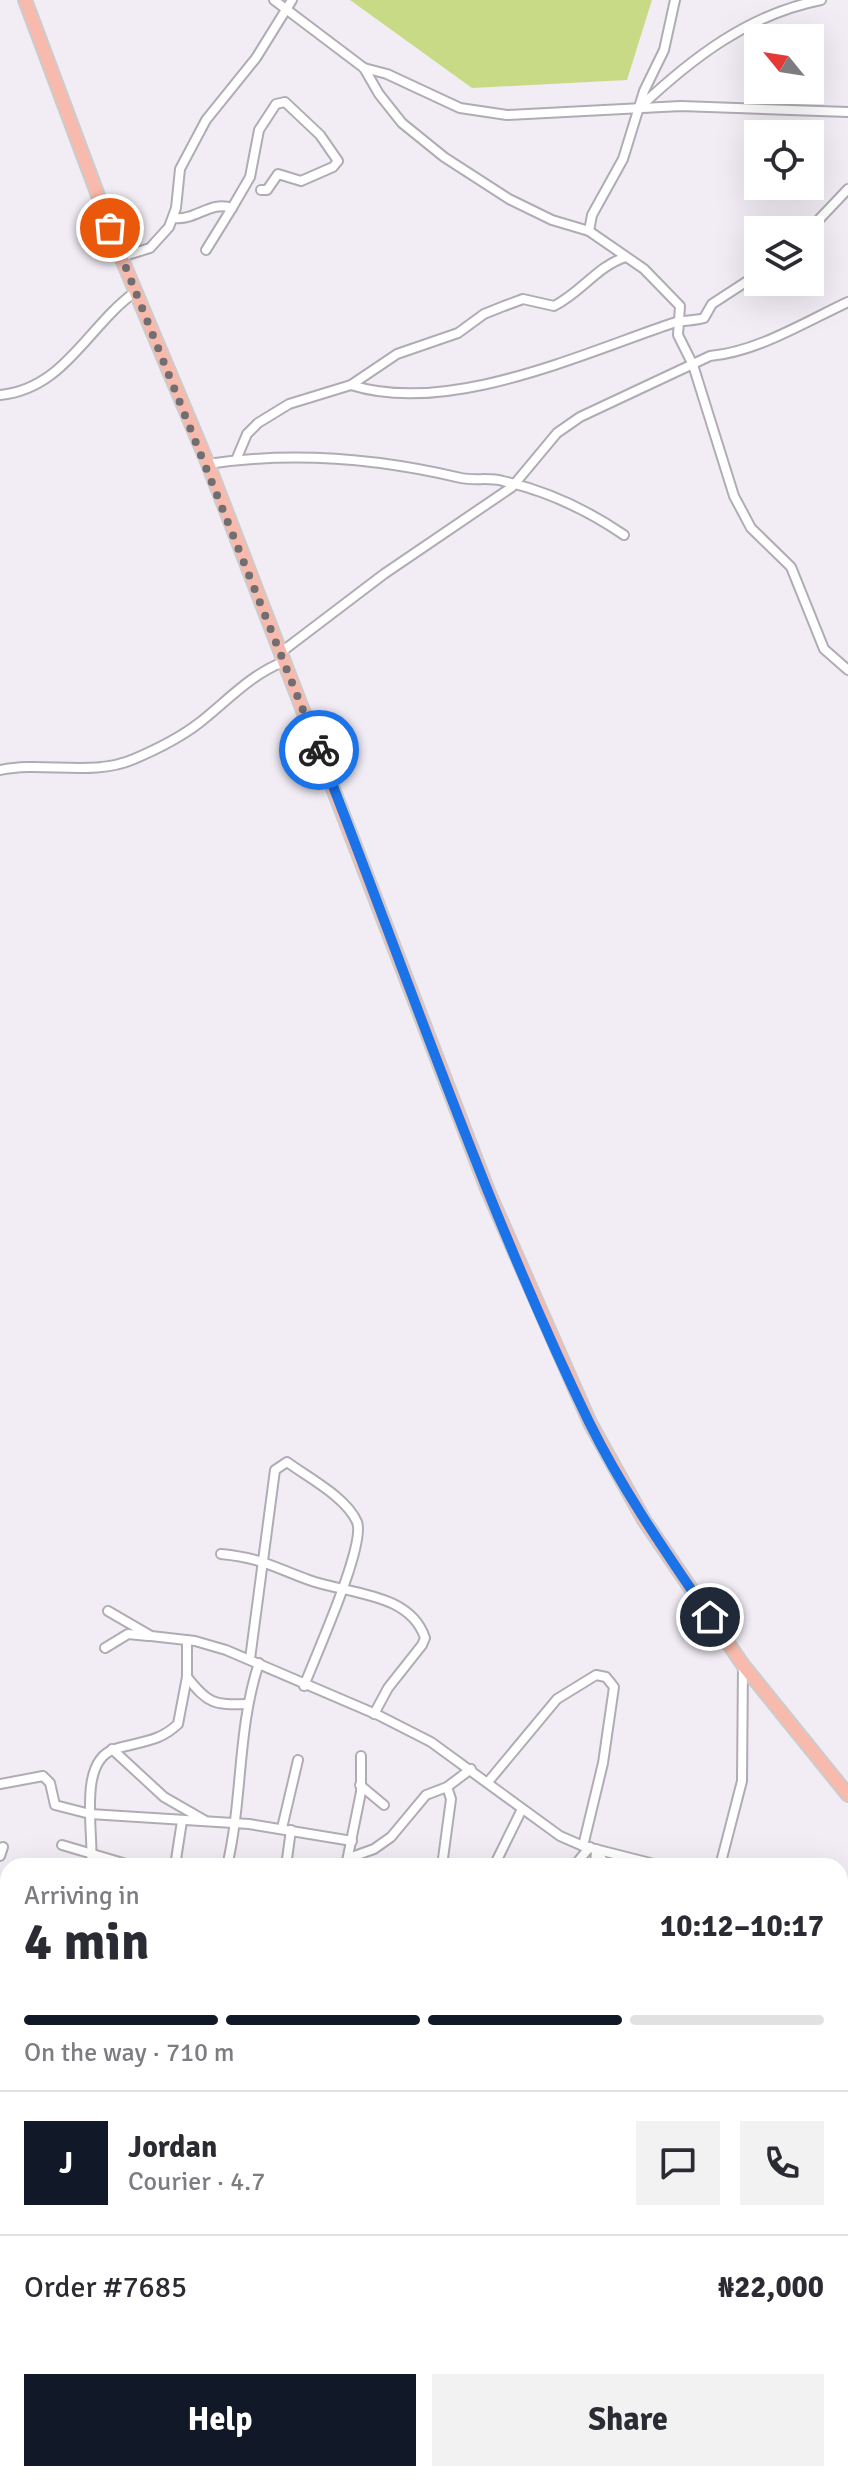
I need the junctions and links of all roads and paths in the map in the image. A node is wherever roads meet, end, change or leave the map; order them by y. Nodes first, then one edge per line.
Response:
1 (25, 0) edge
2 (274, 0) edge
3 (292, 0) edge
4 (675, 0) edge
5 (821, 0) edge
6 (287, 10) junction
7 (364, 68) junction
8 (639, 108) junction
9 (848, 112) edge
10 (848, 189) edge
11 (261, 190) dead end
12 (232, 208) junction
13 (822, 216) edge
14 (174, 218) junction
15 (589, 231) junction
16 (206, 250) dead end
17 (121, 257) junction
18 (626, 257) junction
19 (744, 283) edge
20 (135, 292) junction
21 (848, 302) edge
22 (677, 322) junction
23 (693, 365) junction
24 (351, 385) junction
25 (0, 395) edge
26 (236, 460) junction
27 (208, 464) junction
28 (514, 485) junction
29 (624, 535) dead end
30 (281, 657) junction
31 (848, 670) edge
32 (0, 770) edge
33 (221, 1554) dead end
34 (261, 1559) junction
35 (341, 1589) junction
36 (108, 1611) dead end
37 (151, 1636) junction
38 (187, 1640) junction
39 (105, 1648) dead end
40 (255, 1661) junction
41 (743, 1665) junction
42 (187, 1677) junction
43 (304, 1686) junction
44 (247, 1704) junction
45 (374, 1714) junction
46 (112, 1749) junction
47 (361, 1756) dead end
48 (298, 1760) dead end
49 (471, 1769) junction
50 (488, 1782) junction
51 (0, 1784) edge
52 (360, 1785) junction
53 (447, 1787) junction
54 (848, 1795) edge
55 (384, 1805) dead end
56 (522, 1809) junction
57 (90, 1814) junction
58 (204, 1820) junction
59 (182, 1821) junction
60 (236, 1823) junction
61 (286, 1829) junction
62 (352, 1841) junction
63 (62, 1845) dead end
64 (590, 1847) junction
65 (86, 1858) edge
66 (91, 1858) edge
67 (176, 1858) edge
68 (229, 1858) edge
69 (286, 1858) edge
70 (349, 1858) edge
71 (356, 1858) edge
72 (443, 1858) edge
73 (498, 1858) edge
74 (581, 1858) edge
75 (593, 1858) edge
76 (599, 1858) edge
77 (631, 1858) edge
78 (722, 1858) edge

1 - 17 highway
2 - 6 street
3 - 6 street
4 - 8 street
5 - 8 street
6 - 7 street
6 - 14 street
7 - 8 street
7 - 15 street
8 - 9 street
8 - 15 street
10 - 13 street
11 - 12 street
12 - 14 street
12 - 16 street
14 - 17 street
15 - 18 street
17 - 20 highway
18 - 22 street
18 - 24 street
19 - 22 street
20 - 25 street
20 - 27 highway
21 - 23 street
22 - 23 street
22 - 24 street
23 - 28 street
23 - 31 street
24 - 26 street
26 - 27 street
26 - 28 street
27 - 30 highway
28 - 29 street
28 - 30 street
30 - 32 street
30 - 41 highway
33 - 34 street
34 - 35 street
34 - 35 street
34 - 40 street
35 - 43 street
35 - 45 street
36 - 37 street
37 - 38 street
37 - 39 street
38 - 40 street
38 - 42 street
40 - 43 street
40 - 44 street
41 - 54 highway
41 - 78 street
42 - 44 street
42 - 46 street
43 - 45 street
44 - 60 street
45 - 49 street
46 - 57 street
46 - 58 street
47 - 52 street
48 - 61 street
49 - 50 street
49 - 53 street
50 - 56 street
50 - 64 street
51 - 57 street
52 - 55 street
52 - 62 street
53 - 71 street
53 - 72 street
56 - 64 street
56 - 73 street
57 - 59 street
57 - 66 street
58 - 59 street
58 - 60 street
59 - 67 street
60 - 61 street
60 - 68 street
61 - 62 street
61 - 69 street
62 - 70 street
63 - 65 street
64 - 74 street
64 - 75 street
64 - 76 street
64 - 77 street

